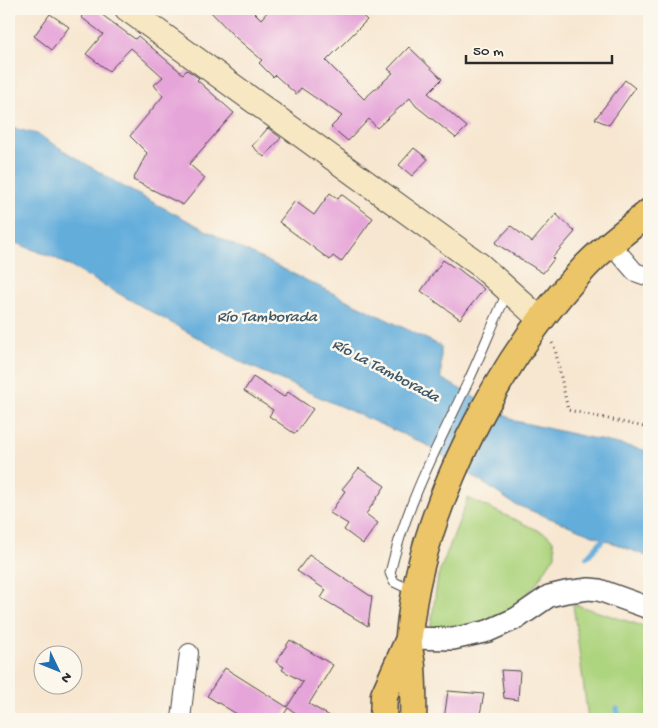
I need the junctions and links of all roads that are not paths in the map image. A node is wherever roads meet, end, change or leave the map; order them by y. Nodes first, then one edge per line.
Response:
1 (127, 9) edge
2 (649, 212) edge
3 (611, 244) junction
4 (649, 277) edge
5 (508, 291) junction
6 (541, 320) junction
7 (415, 593) junction
8 (649, 608) edge
9 (409, 638) junction
10 (189, 653) dead end
11 (181, 719) edge
12 (383, 719) edge
13 (413, 719) edge

1 - 5 main road
2 - 3 main road
3 - 4 street
3 - 6 main road
5 - 6 main road
5 - 7 lane
6 - 7 main road
7 - 9 main road
8 - 9 street
9 - 12 main road
9 - 13 main road
10 - 11 street

